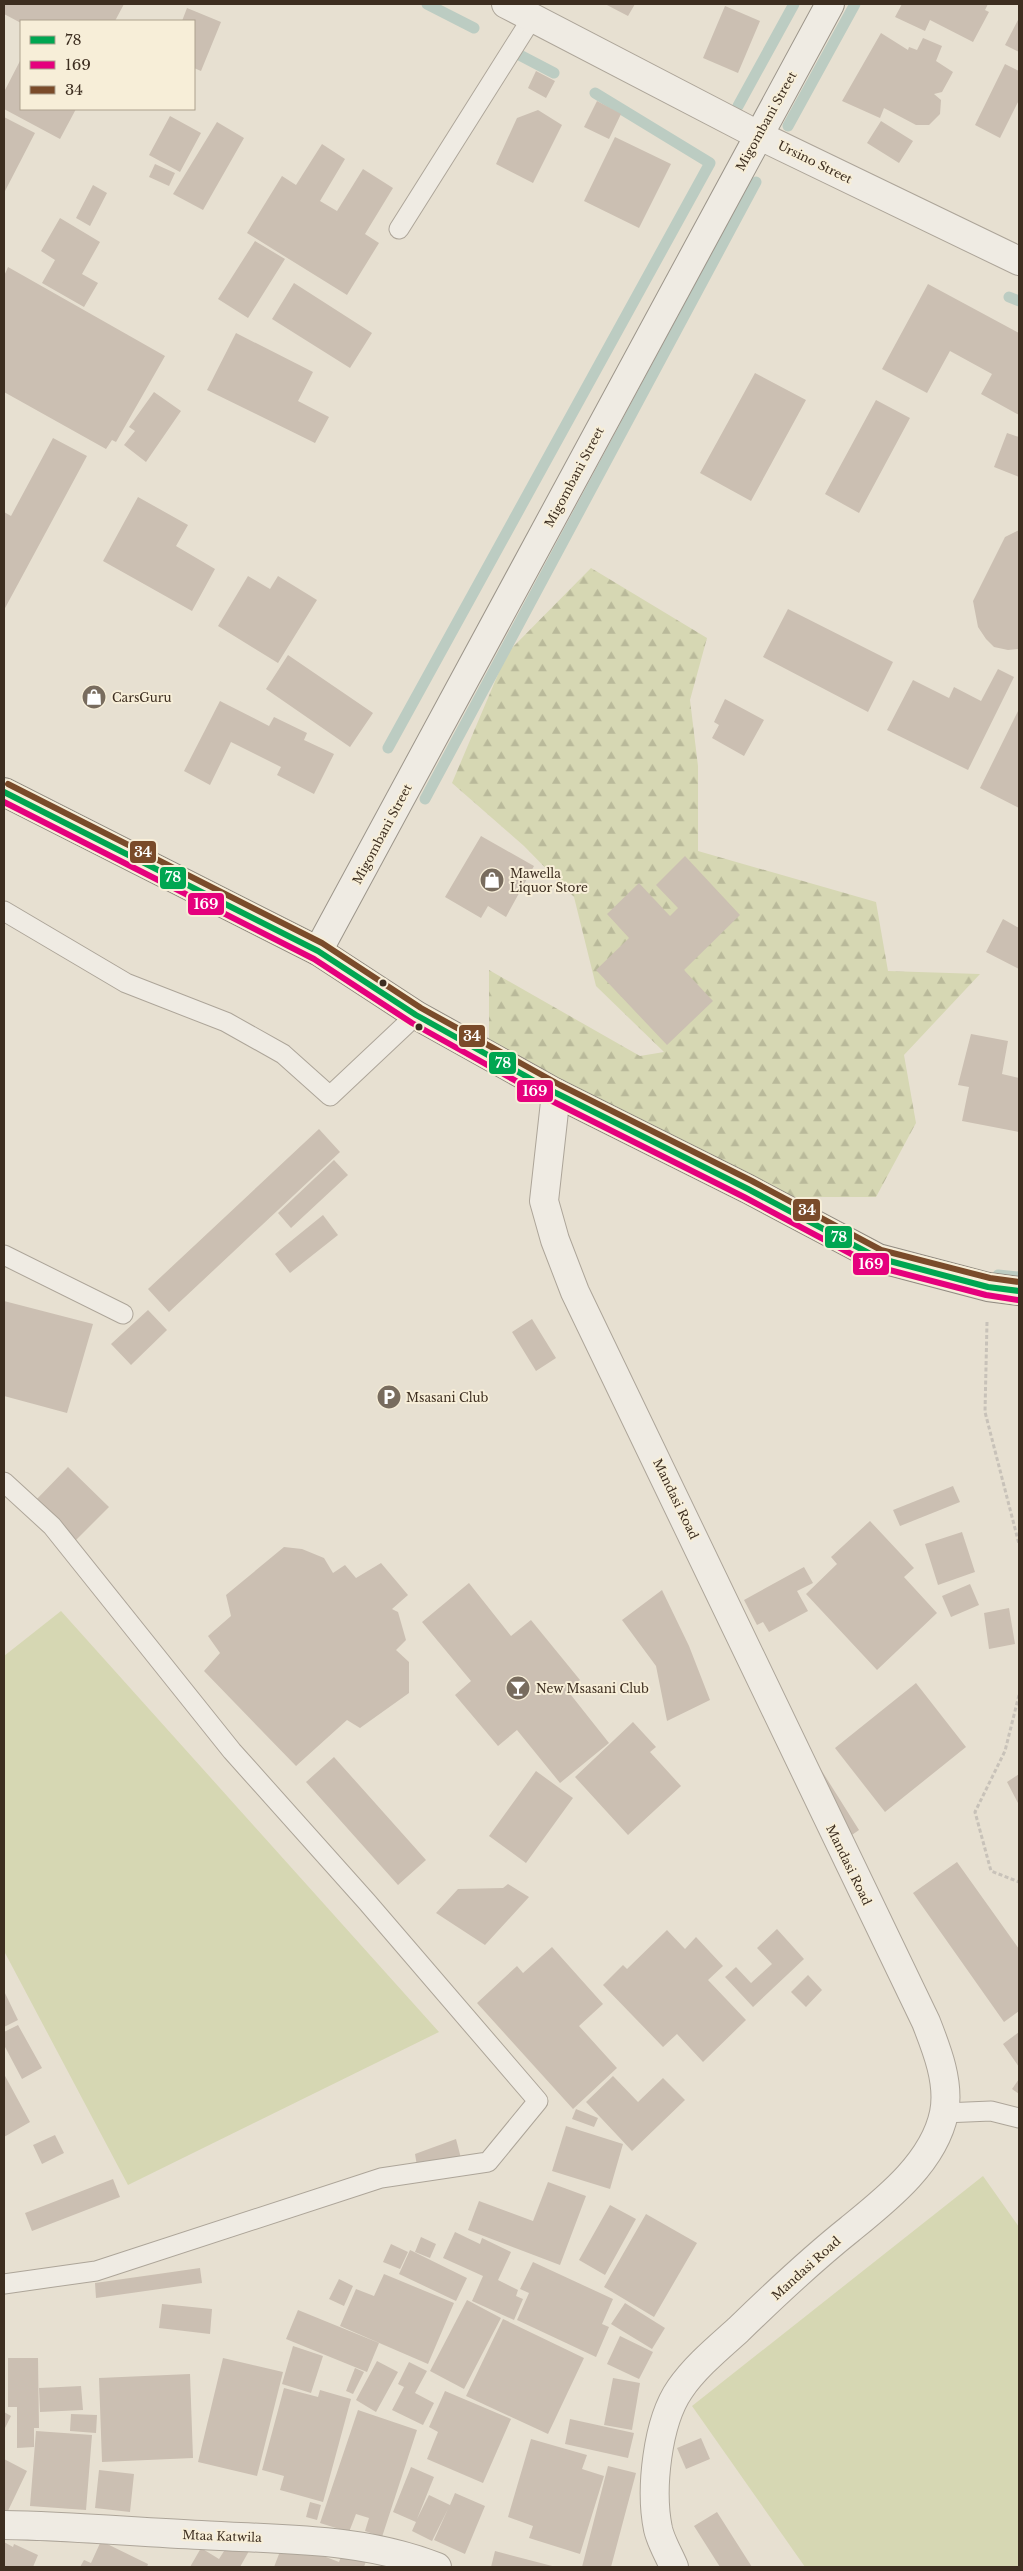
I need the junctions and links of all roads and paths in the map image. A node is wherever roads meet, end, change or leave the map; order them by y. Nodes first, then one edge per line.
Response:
1 (506, 4) edge
2 (830, 4) edge
3 (532, 18) junction
4 (758, 135) junction
5 (399, 228) dead end
6 (1019, 261) edge
7 (4, 792) edge
8 (4, 910) edge
9 (318, 951) junction
10 (416, 1015) junction
11 (556, 1093) junction
12 (4, 1255) edge
13 (988, 1287) junction
14 (1019, 1291) edge
15 (123, 1314) dead end
16 (4, 1482) edge
17 (1019, 1544) edge
18 (1019, 1695) edge
19 (1019, 1882) edge
20 (944, 2113) junction
21 (1019, 2118) edge
22 (4, 2284) edge
23 (4, 2525) edge
24 (437, 2567) edge
25 (674, 2567) edge

1 - 3 street, Ursino Street
2 - 4 street, Migombani Street
3 - 4 street, Ursino Street
3 - 5 lane
4 - 6 street, Ursino Street
4 - 9 street, Migombani Street
7 - 9 main road
8 - 10 lane
9 - 10 main road
10 - 11 main road
11 - 13 main road
11 - 20 street, Mandasi Road
12 - 15 lane
13 - 14 main road
13 - 17 path
16 - 22 lane
18 - 19 path
20 - 21 lane
20 - 25 street, Mandasi Road
23 - 24 street, Mtaa Katwila

